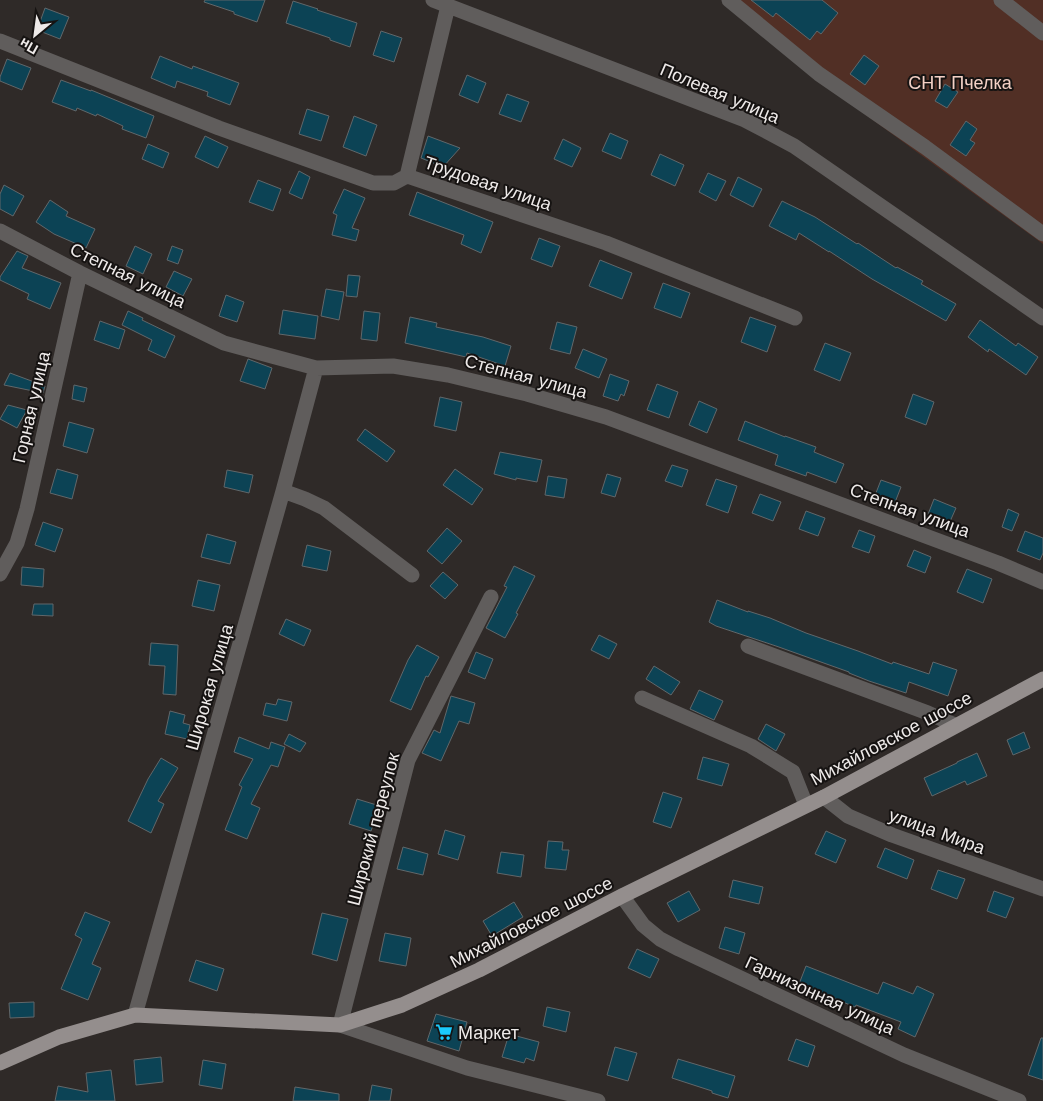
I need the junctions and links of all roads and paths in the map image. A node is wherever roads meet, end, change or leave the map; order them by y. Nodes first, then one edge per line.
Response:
1 (433, 0) edge
2 (730, 0) edge
3 (1001, 0) edge
4 (448, 6) junction
5 (1043, 33) edge
6 (0, 41) edge
7 (407, 176) junction
8 (0, 231) edge
9 (1043, 234) edge
10 (80, 273) junction
11 (795, 318) dead end
12 (1043, 318) edge
13 (316, 368) junction
14 (283, 491) junction
15 (0, 574) edge
16 (412, 575) dead end
17 (1043, 582) edge
18 (491, 597) dead end
19 (748, 646) dead end
20 (1043, 679) edge
21 (642, 698) dead end
22 (955, 725) junction
23 (824, 796) junction
24 (806, 805) junction
25 (1043, 888) edge
26 (622, 896) junction
27 (135, 1015) junction
28 (340, 1025) junction
29 (0, 1063) edge
30 (598, 1101) edge
31 (1019, 1101) edge

1 - 4 street, Полевая улица
2 - 9 street
3 - 5 street
4 - 7 street
4 - 12 street, Полевая улица
6 - 7 street, Трудовая улица
7 - 11 street, Трудовая улица
8 - 10 street, Степная улица
10 - 13 street, Степная улица
10 - 15 street, Горная улица
13 - 14 street, Широкая улица
13 - 17 street, Степная улица
14 - 16 street
14 - 27 street, Широкая улица
18 - 28 street, Широкий переулок
19 - 22 street
20 - 22 main road, Михайловское шоссе
21 - 24 street
22 - 23 main road, Михайловское шоссе
23 - 24 main road, Михайловское шоссе
23 - 25 street, улица Мира
24 - 26 main road, Михайловское шоссе
26 - 28 main road, Михайловское шоссе
26 - 31 street, Гарнизонная улица
27 - 28 main road, Михайловское шоссе
27 - 29 main road, Михайловское шоссе
28 - 30 street

